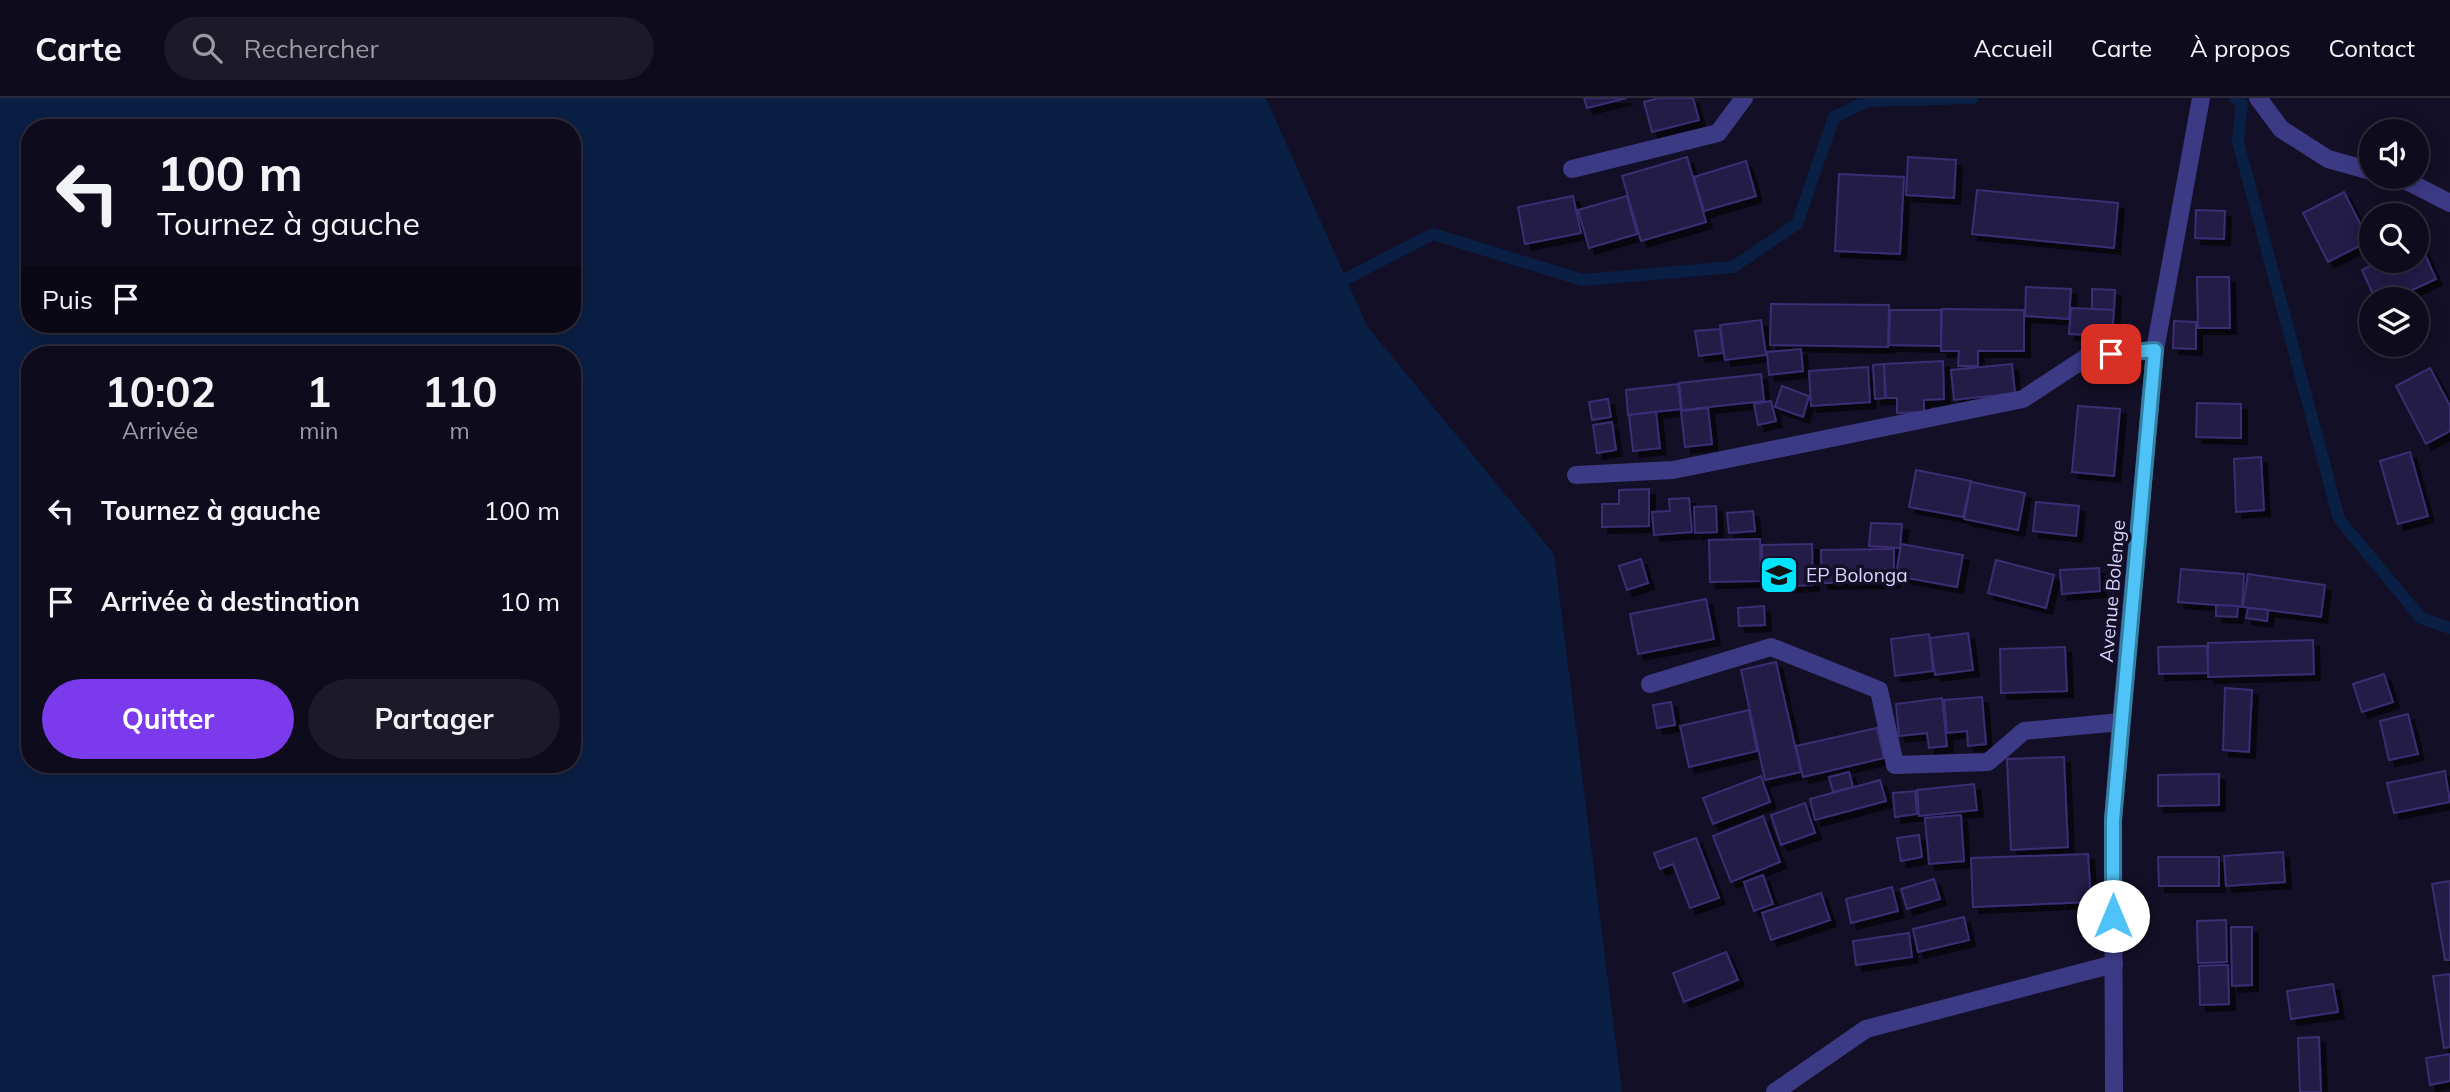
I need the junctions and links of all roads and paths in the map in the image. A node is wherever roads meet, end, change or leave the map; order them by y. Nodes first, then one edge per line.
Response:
1 (1744, 98) edge
2 (2201, 98) edge
3 (2258, 98) edge
4 (2359, 168) edge
5 (1572, 169) dead end
6 (2423, 189) edge
7 (2450, 203) edge
8 (2155, 350) junction
9 (1576, 475) dead end
10 (1650, 684) dead end
11 (2121, 722) junction
12 (2114, 964) junction
13 (1775, 1092) edge
14 (2114, 1092) edge

1 - 5 street
2 - 8 street, Avenue Bolenge
3 - 4 street
6 - 7 street
8 - 9 street
8 - 11 street, Avenue Bolenge
10 - 11 street
11 - 12 street, Avenue Bolenge
12 - 13 street
12 - 14 street, Avenue Bolenge

